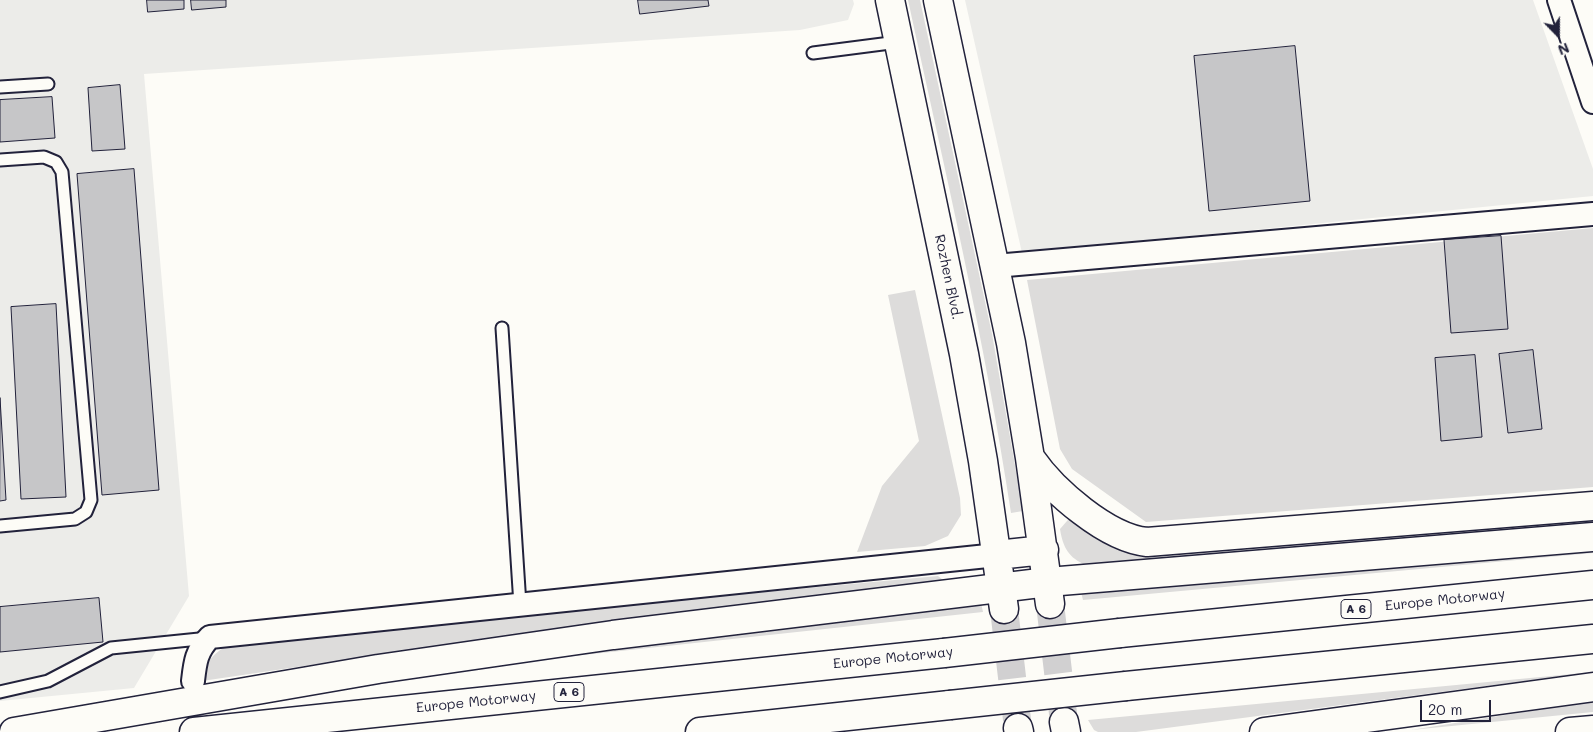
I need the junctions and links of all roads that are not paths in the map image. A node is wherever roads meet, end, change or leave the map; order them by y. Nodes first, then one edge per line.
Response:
1 (890, 0) edge
2 (938, 0) edge
3 (1559, 0) edge
4 (898, 42) junction
5 (813, 53) dead end
6 (48, 84) dead end
7 (0, 87) edge
8 (1593, 102) edge
9 (0, 160) edge
10 (1593, 214) edge
11 (995, 266) junction
12 (502, 328) dead end
13 (1030, 458) junction
14 (1593, 506) edge
15 (0, 526) edge
16 (1593, 537) edge
17 (1044, 550) junction
18 (997, 555) junction
19 (1593, 585) edge
20 (1049, 593) junction
21 (1002, 598) junction
22 (520, 604) junction
23 (210, 638) junction
24 (1593, 639) edge
25 (193, 681) dead end
26 (1593, 686) edge
27 (0, 692) edge
28 (1593, 730) edge
29 (14, 732) edge
30 (194, 732) edge
31 (700, 732) edge
32 (1264, 732) edge
33 (1570, 732) edge

1 - 4 main road, Rozhen Blvd.
2 - 11 main road
3 - 8 street
4 - 5 lane
4 - 18 main road, Rozhen Blvd.
6 - 7 lane
9 - 15 lane
10 - 11 street
11 - 13 main road
12 - 22 lane
13 - 14 main road
13 - 17 main road
16 - 20 main road
17 - 18 main road
17 - 20 main road
18 - 21 main road, Rozhen Blvd.
18 - 22 street
19 - 30 main road, Europe Motorway / A 6, bridge
20 - 21 main road
21 - 29 main road
22 - 23 street
23 - 25 street
23 - 27 lane
24 - 31 main road, bridge
26 - 32 main road
28 - 33 main road

